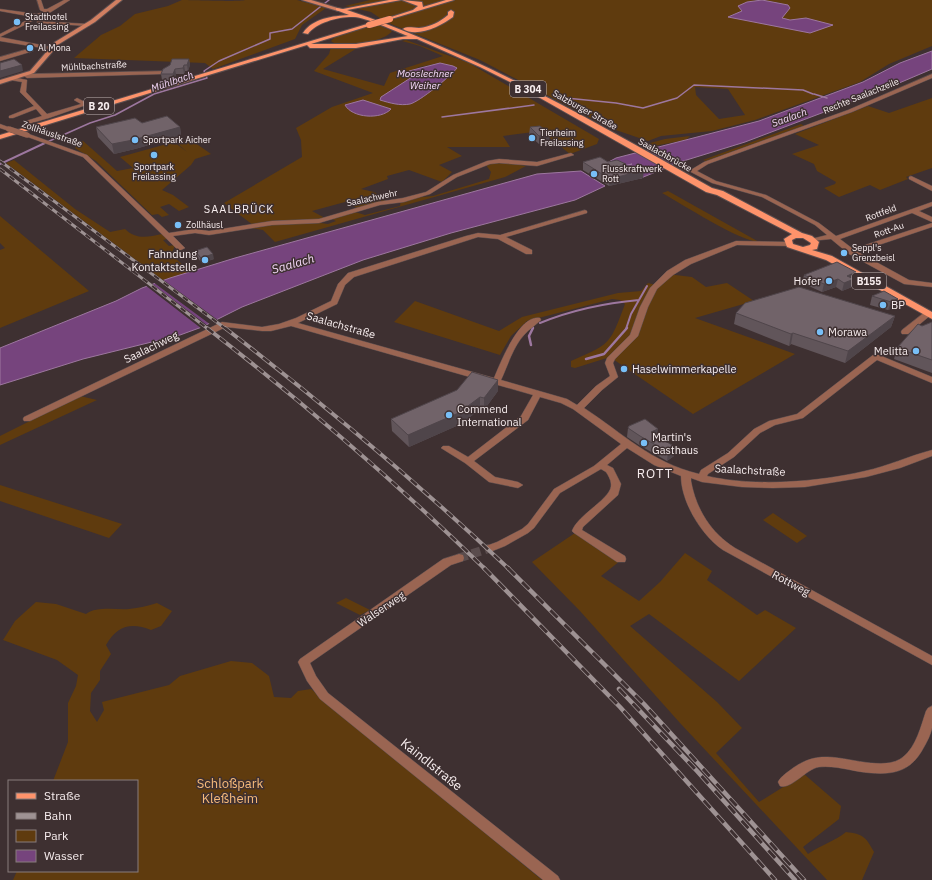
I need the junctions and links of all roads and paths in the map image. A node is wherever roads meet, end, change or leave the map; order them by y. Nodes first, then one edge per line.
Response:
1 (40, 0) edge
2 (68, 0) edge
3 (119, 0) edge
4 (305, 0) edge
5 (398, 0) edge
6 (405, 0) edge
7 (414, 0) edge
8 (441, 0) edge
9 (449, 0) edge
10 (370, 5) junction
11 (336, 8) junction
12 (0, 10) edge
13 (49, 11) junction
14 (446, 11) junction
15 (406, 14) junction
16 (331, 18) junction
17 (39, 19) junction
18 (370, 22) junction
19 (88, 25) junction
20 (394, 27) junction
21 (354, 29) junction
22 (426, 29) junction
23 (0, 30) edge
24 (10, 32) junction
25 (306, 33) junction
26 (337, 34) junction
27 (0, 38) edge
28 (424, 39) junction
29 (377, 42) junction
30 (345, 46) junction
31 (289, 48) junction
32 (52, 49) junction
33 (28, 51) tunnel mouth
34 (0, 59) edge
35 (163, 72) edge
36 (932, 76) edge
37 (26, 78) junction
38 (0, 82) edge
39 (77, 100) dead end
40 (37, 107) junction
41 (11, 117) dead end
42 (47, 117) junction
43 (28, 122) dead end
44 (0, 126) edge
45 (0, 137) edge
46 (629, 145) joint
47 (571, 155) dead end
48 (911, 178) dead end
49 (932, 189) edge
50 (709, 190) junction
51 (932, 204) edge
52 (913, 211) junction
53 (585, 212) dead end
54 (932, 220) edge
55 (932, 225) edge
56 (169, 235) junction
57 (801, 236) junction
58 (500, 237) junction
59 (834, 237) junction
60 (788, 242) junction
61 (814, 243) junction
62 (181, 248) dead end
63 (804, 249) junction
64 (529, 252) dead end
65 (852, 252) junction
66 (932, 285) edge
67 (931, 313) edge
68 (538, 320) dead end
69 (291, 323) junction
70 (905, 332) dead end
71 (932, 380) edge
72 (499, 381) junction
73 (538, 393) junction
74 (579, 408) junction
75 (27, 419) dead end
76 (626, 444) junction
77 (446, 448) dead end
78 (932, 453) edge
79 (468, 462) junction
80 (600, 465) junction
81 (686, 474) junction
82 (702, 479) junction
83 (518, 485) dead end
84 (490, 548) tunnel mouth
85 (459, 558) tunnel mouth
86 (621, 559) dead end
87 (932, 661) edge
88 (304, 662) joint
89 (932, 711) edge
90 (784, 782) dead end
91 (553, 880) edge

1 - 13 street
2 - 13 street
3 - 19 street
4 - 11 street
5 - 10 main road
6 - 15 main road
7 - 8 main road
9 - 14 main road
9 - 15 main road
10 - 11 main road
10 - 18 main road
11 - 16 main road
11 - 18 main road, B 304
12 - 17 street
13 - 17 street
14 - 15 main road
14 - 22 main road
15 - 18 main road, bridge
16 - 18 main road
16 - 25 main road
17 - 19 street
17 - 24 street
18 - 20 main road, B 304
18 - 21 main road
19 - 32 street
20 - 22 main road
20 - 28 main road, B 304
20 - 29 main road
21 - 26 main road
21 - 30 main road
22 - 28 main road
23 - 24 street
24 - 27 street
25 - 26 main road
25 - 31 main road
26 - 31 main road
27 - 32 street
28 - 29 main road
28 - 46 main road, Salzburger Straße / B 304
29 - 30 main road
30 - 31 main road
31 - 45 main road, B 20
32 - 37 street
33 - 34 street
35 - 37 street, Mühlbachstraße
36 - 59 street, Rechte Saalachzeile
37 - 38 street
37 - 40 street
39 - 42 street
40 - 41 street
40 - 42 street
42 - 43 street
44 - 56 street, Zollhäuslstraße, bridge
46 - 50 main road, Saalachbrücke / B 304
47 - 56 street, Saalachwehr
48 - 49 street
50 - 57 main road
50 - 60 main road
51 - 52 street, Rottfeld
52 - 54 street, Rott-Au
52 - 59 street, Rottfeld
53 - 58 street, Saalachstraße
55 - 65 street, Rott-Au
56 - 62 street, Zollhäuslstraße
57 - 60 main road
57 - 61 main road
58 - 64 street, Saalachstraße
58 - 69 street, Saalachstraße
59 - 61 street, Rottfeld
59 - 65 street
60 - 63 main road
60 - 74 street
61 - 63 main road
61 - 67 main road, B155
63 - 67 main road, B155
65 - 66 street
67 - 70 street
68 - 72 street
69 - 72 street, Saalachstraße
69 - 75 street, Saalachweg
71 - 82 street
72 - 73 street, Saalachstraße
73 - 74 street, Saalachstraße
73 - 79 street
74 - 76 street, Saalachstraße
76 - 80 street
76 - 81 street, Saalachstraße
77 - 79 street
78 - 82 street, Saalachstraße
79 - 83 street
80 - 84 street
80 - 86 street
81 - 82 street, Saalachstraße
81 - 87 street, Rottweg
85 - 88 street, Walserweg
88 - 91 street, Kaindlstraße
89 - 90 street

